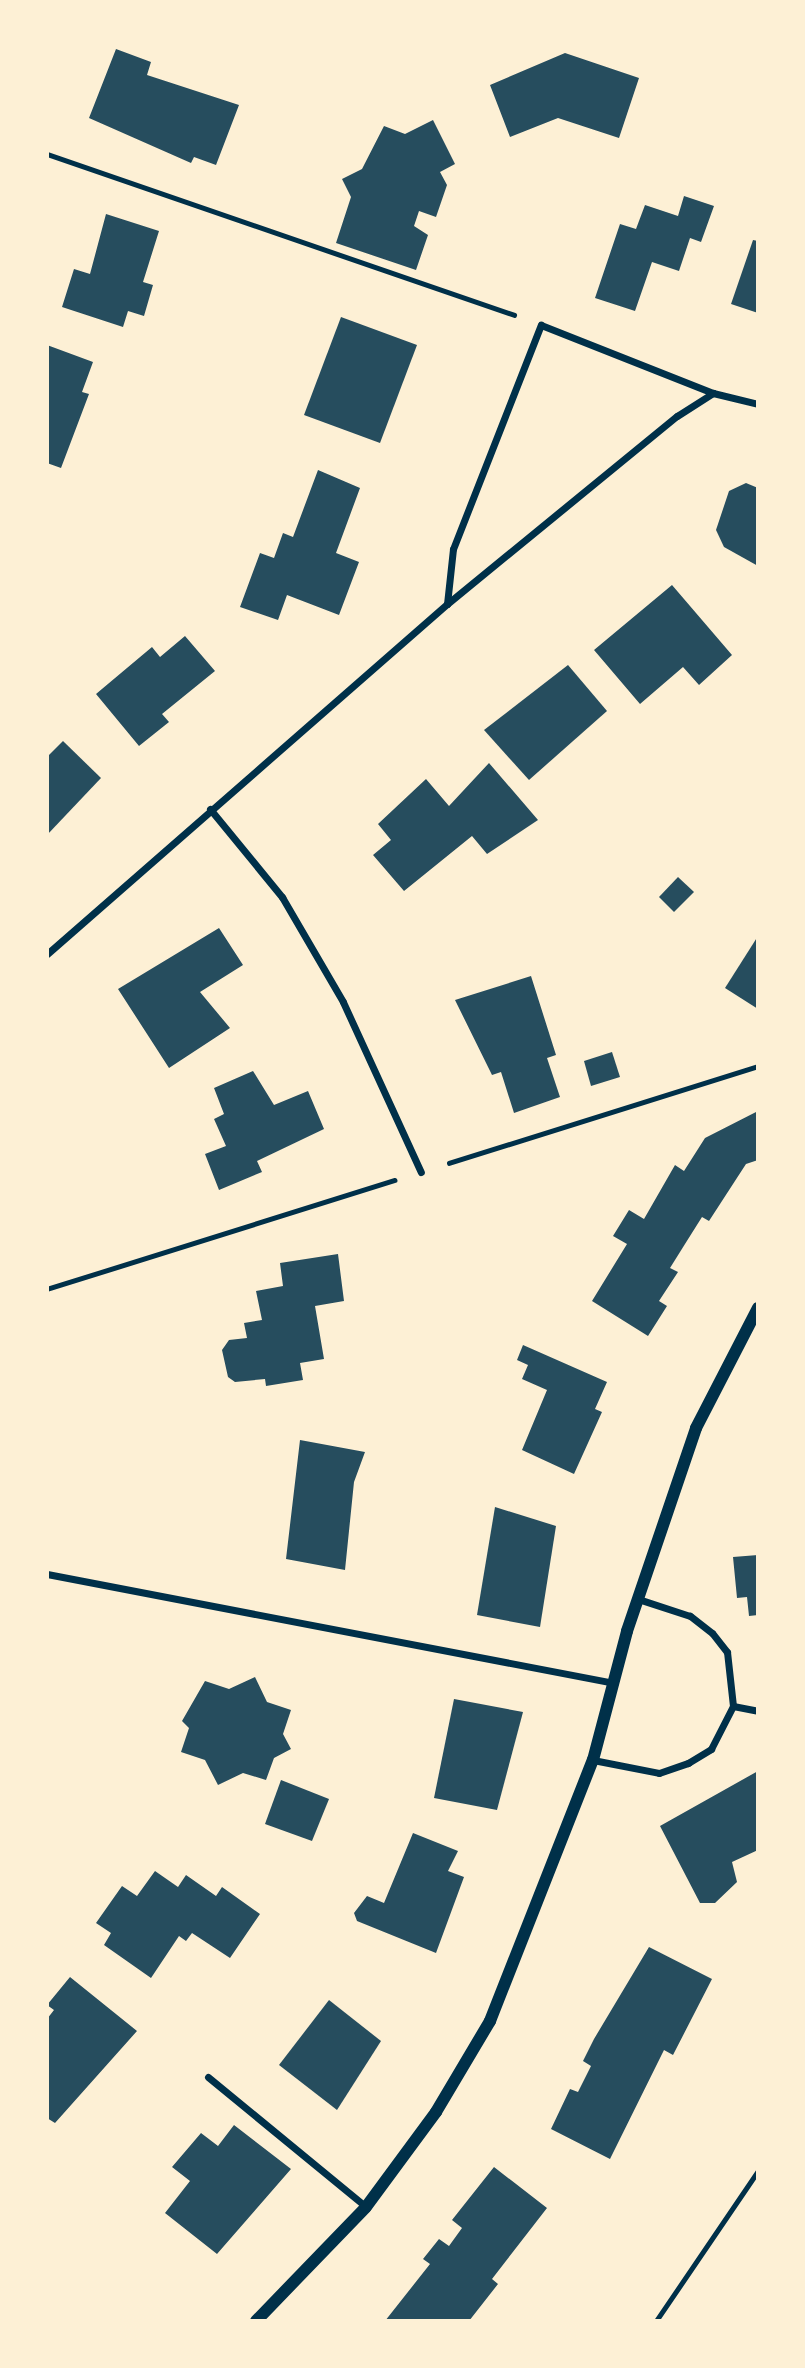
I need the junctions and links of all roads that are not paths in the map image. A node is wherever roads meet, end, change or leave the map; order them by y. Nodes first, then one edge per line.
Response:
1 (713, 393) junction
2 (758, 404) edge
3 (447, 604) junction
4 (211, 809) junction
5 (47, 954) edge
6 (421, 1172) dead end
7 (758, 1308) edge
8 (47, 1574) edge
9 (638, 1599) junction
10 (614, 1684) junction
11 (733, 1706) junction
12 (758, 1711) edge
13 (593, 1760) junction
14 (208, 2077) dead end
15 (366, 2207) junction
16 (256, 2321) edge

1 - 2 street
1 - 3 street
1 - 3 street
3 - 4 street
4 - 5 street
4 - 6 street
7 - 9 street
8 - 10 street
9 - 10 street
9 - 11 street
10 - 13 street
11 - 12 street
11 - 13 street
13 - 15 street
14 - 15 street
15 - 16 street

